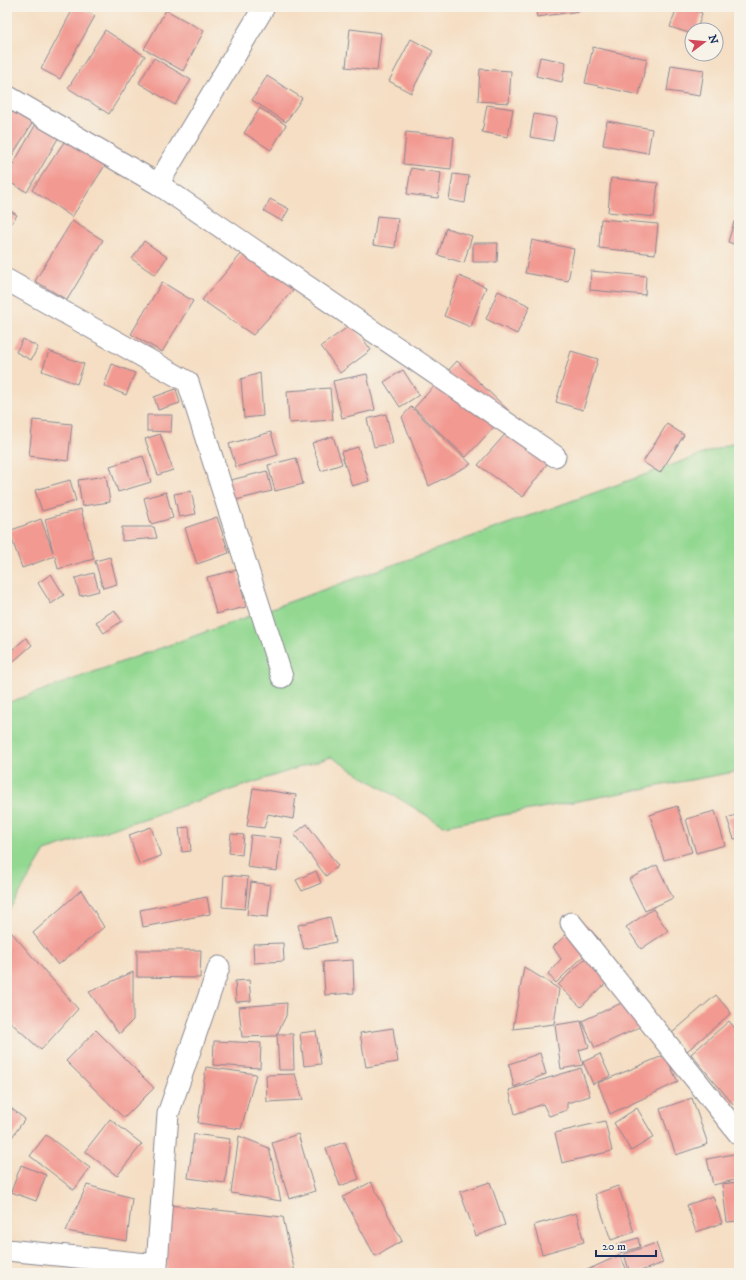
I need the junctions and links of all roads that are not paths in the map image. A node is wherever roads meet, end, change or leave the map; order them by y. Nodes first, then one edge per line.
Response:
1 (264, 7) edge
2 (7, 96) edge
3 (158, 184) junction
4 (7, 280) edge
5 (555, 456) dead end
6 (282, 677) dead end
7 (571, 923) dead end
8 (219, 967) dead end
9 (739, 1134) edge
10 (7, 1250) edge
11 (157, 1269) edge

1 - 3 street
2 - 3 street
3 - 5 street
4 - 6 street
7 - 9 street
8 - 11 street
10 - 11 street

